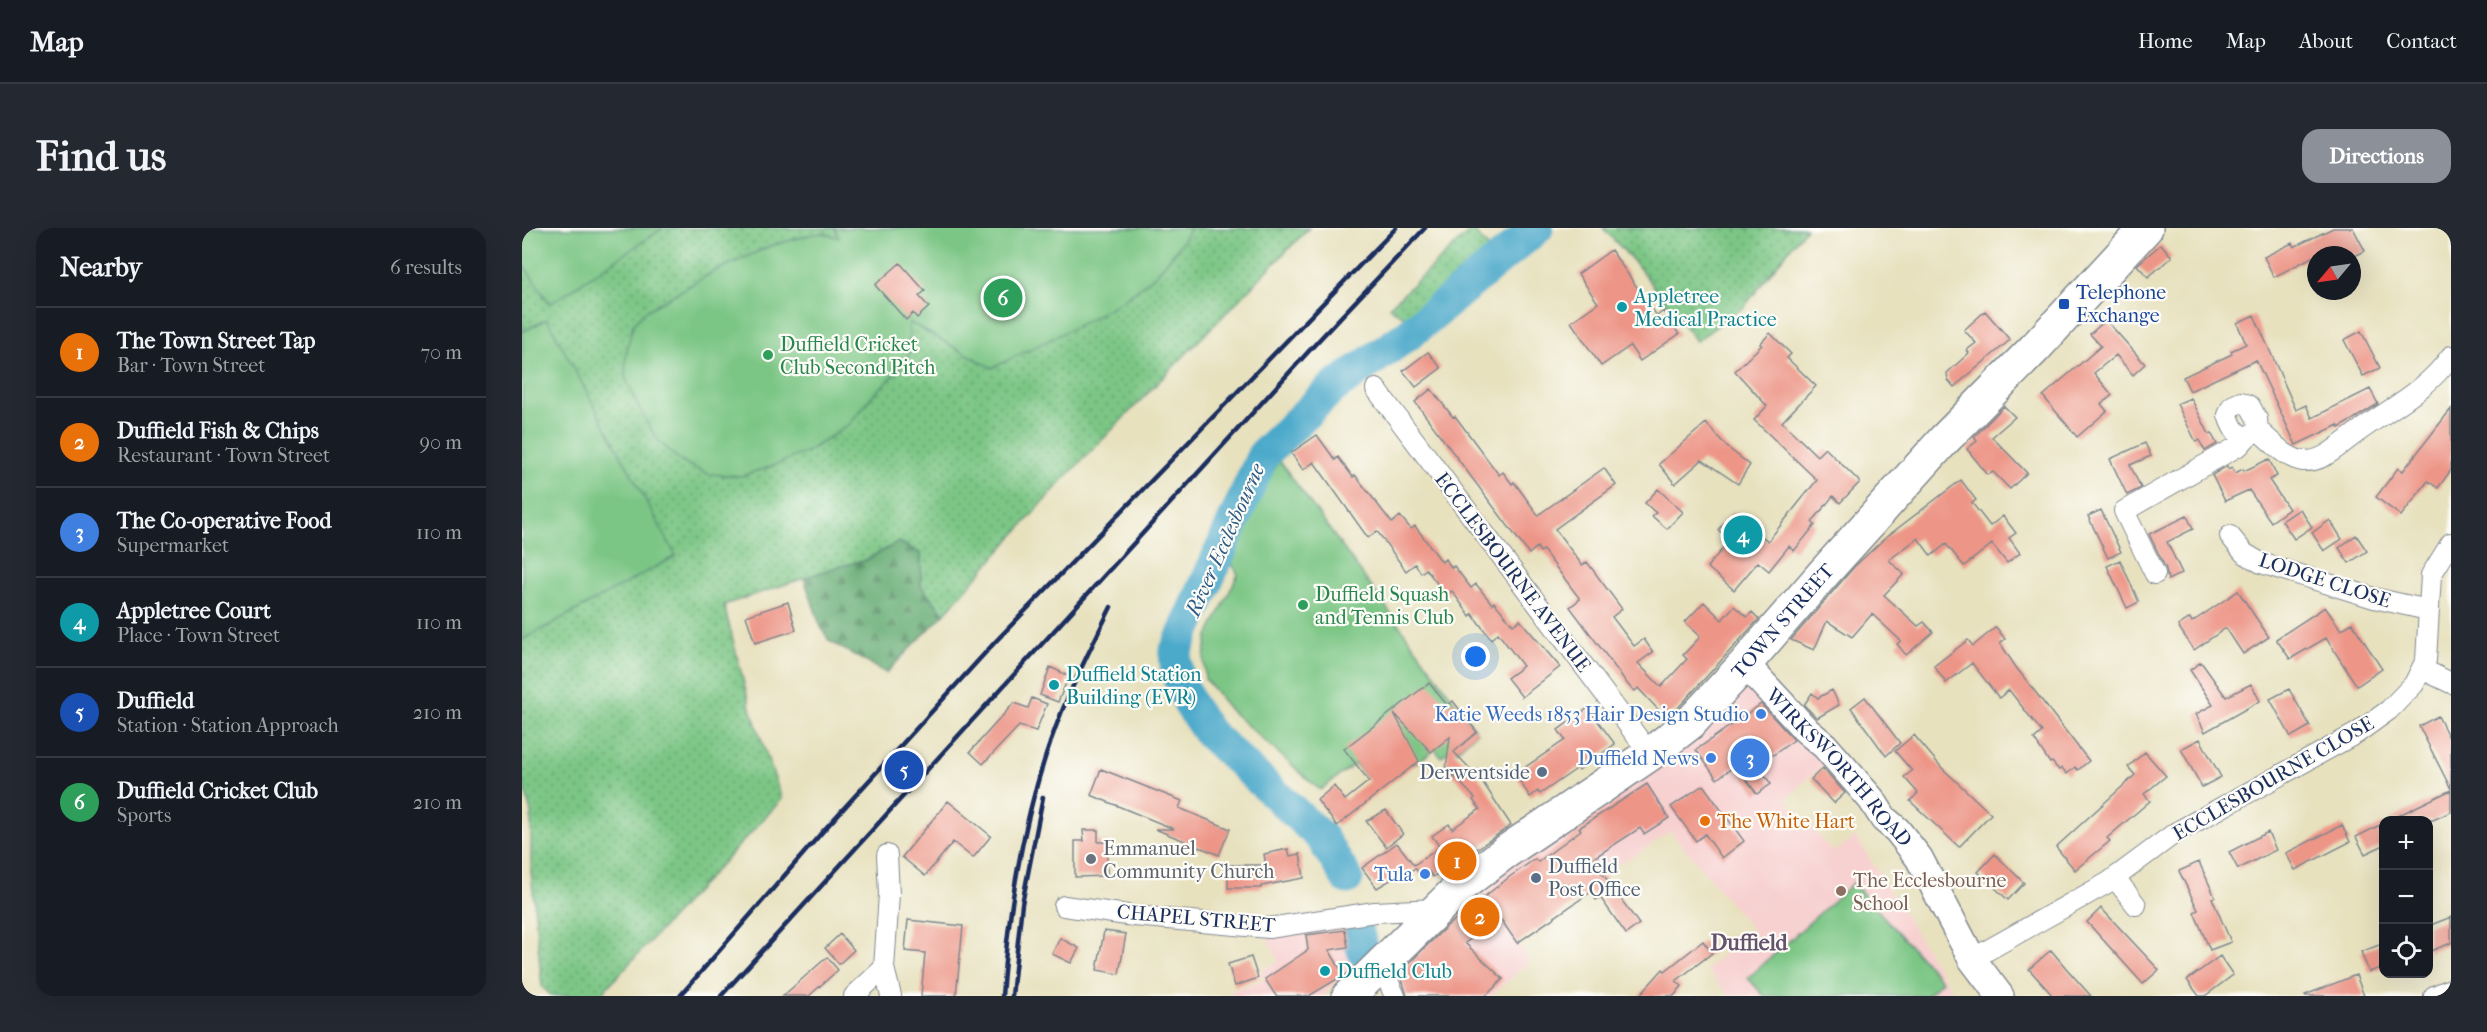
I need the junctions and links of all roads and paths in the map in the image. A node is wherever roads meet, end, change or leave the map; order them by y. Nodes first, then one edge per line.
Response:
1 (2146, 228) edge
2 (2451, 356) edge
3 (1376, 389) dead end
4 (2230, 536) dead end
5 (2451, 543) edge
6 (2155, 574) dead end
7 (2428, 610) junction
8 (1745, 664) junction
9 (2422, 669) junction
10 (2451, 682) edge
11 (1650, 754) junction
12 (887, 855) dead end
13 (2115, 878) junction
14 (2136, 905) dead end
15 (1064, 906) dead end
16 (1436, 909) junction
17 (1972, 959) junction
18 (1378, 966) junction
19 (884, 968) junction
20 (2451, 989) edge
21 (1350, 995) edge
22 (854, 996) edge
23 (891, 996) edge
24 (1395, 996) edge
25 (2000, 996) edge
26 (2433, 996) edge

1 - 8 highway, TOWN STREET
2 - 6 street
3 - 11 street, ECCLESBOURNE AVENUE
4 - 7 street, LODGE CLOSE
5 - 7 street
7 - 9 street
8 - 11 highway, TOWN STREET
8 - 17 street, WIRKSWORTH ROAD
9 - 10 street
9 - 13 street, ECCLESBOURNE CLOSE
11 - 16 highway, TOWN STREET
12 - 19 street
13 - 14 street
13 - 17 street, ECCLESBOURNE CLOSE
15 - 16 street, CHAPEL STREET
16 - 18 highway, TOWN STREET
17 - 25 street, WIRKSWORTH ROAD
18 - 21 highway, TOWN STREET
18 - 24 street
19 - 22 street
19 - 23 street
20 - 26 street

